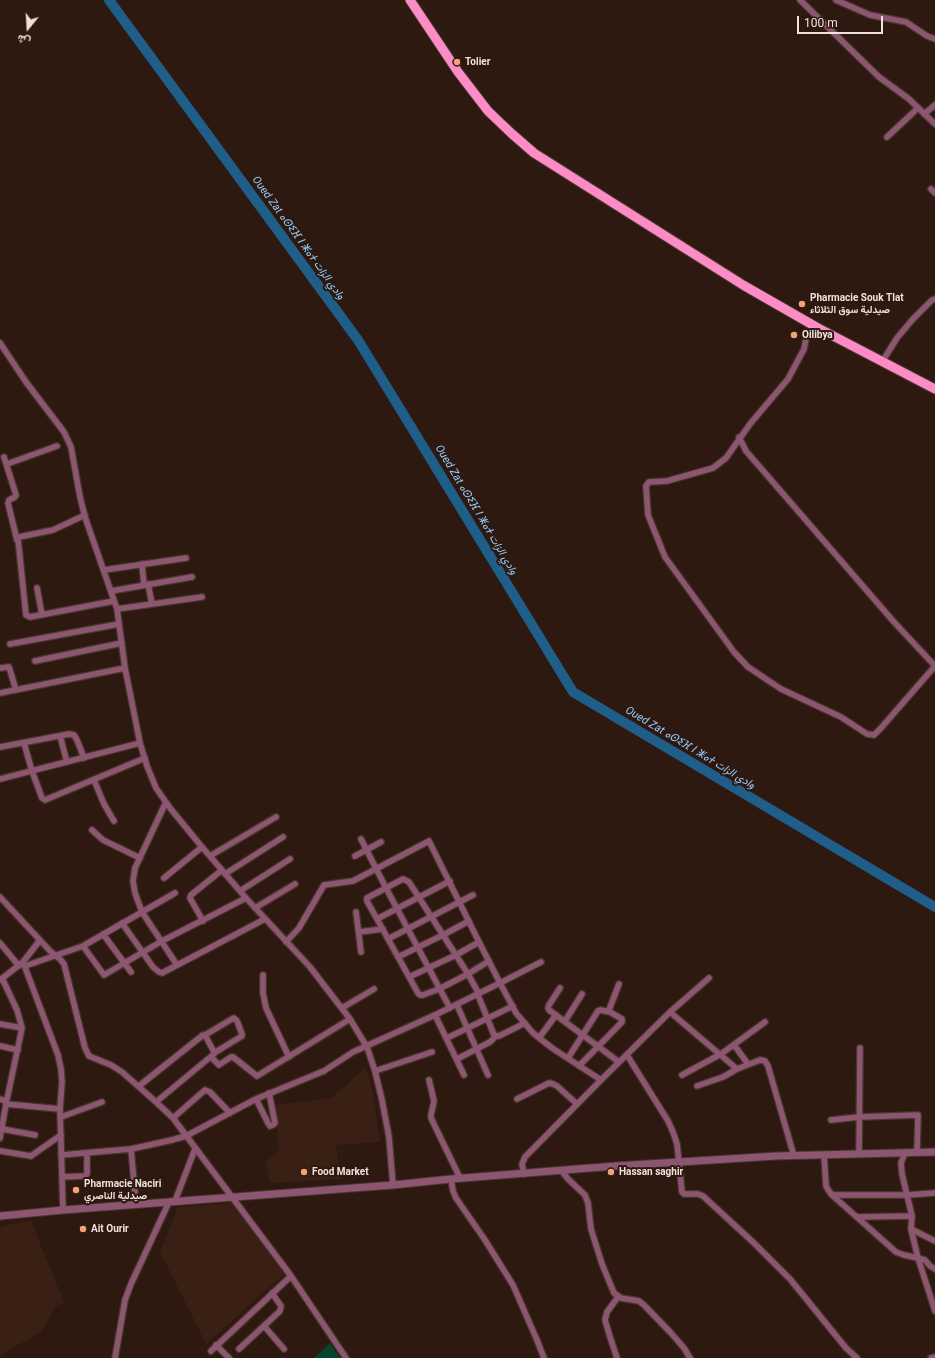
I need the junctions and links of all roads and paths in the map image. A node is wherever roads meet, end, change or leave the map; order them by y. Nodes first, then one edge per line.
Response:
1 (410, 0) edge
2 (800, 0) edge
3 (836, 0) edge
4 (935, 39) edge
5 (935, 105) edge
6 (918, 108) junction
7 (924, 114) junction
8 (935, 124) edge
9 (887, 137) dead end
10 (935, 299) edge
11 (806, 338) dead end
12 (0, 343) edge
13 (882, 362) junction
14 (935, 390) edge
15 (739, 437) junction
16 (57, 446) dead end
17 (4, 457) dead end
18 (7, 464) junction
19 (85, 515) junction
20 (17, 540) junction
21 (186, 558) dead end
22 (142, 564) junction
23 (104, 570) junction
24 (192, 577) dead end
25 (146, 584) junction
26 (37, 588) dead end
27 (111, 591) junction
28 (202, 597) dead end
29 (114, 602) junction
30 (152, 604) junction
31 (117, 609) junction
32 (42, 615) junction
33 (119, 624) junction
34 (122, 643) junction
35 (10, 644) dead end
36 (35, 661) dead end
37 (935, 666) edge
38 (0, 668) edge
39 (125, 668) junction
40 (16, 690) junction
41 (0, 693) edge
42 (60, 736) junction
43 (24, 743) junction
44 (140, 743) junction
45 (0, 748) edge
46 (84, 758) junction
47 (145, 758) junction
48 (67, 762) junction
49 (32, 771) junction
50 (0, 779) edge
51 (94, 780) junction
52 (166, 802) junction
53 (276, 817) dead end
54 (114, 821) dead end
55 (92, 830) dead end
56 (283, 837) dead end
57 (361, 839) dead end
58 (381, 842) dead end
59 (202, 847) junction
60 (366, 850) junction
61 (210, 856) junction
62 (355, 856) dead end
63 (140, 858) junction
64 (290, 859) dead end
65 (376, 870) junction
66 (224, 872) junction
67 (164, 878) dead end
68 (450, 881) junction
69 (295, 884) dead end
70 (386, 888) junction
71 (240, 891) junction
72 (175, 893) dead end
73 (472, 895) dead end
74 (0, 897) edge
75 (246, 898) junction
76 (420, 898) junction
77 (459, 902) junction
78 (255, 908) junction
79 (397, 909) junction
80 (142, 912) junction
81 (356, 912) dead end
82 (432, 916) junction
83 (265, 919) junction
84 (377, 919) junction
85 (203, 920) junction
86 (469, 921) junction
87 (122, 923) junction
88 (383, 929) junction
89 (408, 929) junction
90 (359, 932) junction
91 (103, 934) junction
92 (443, 935) junction
93 (388, 939) junction
94 (40, 940) junction
95 (162, 941) junction
96 (286, 942) junction
97 (479, 942) junction
98 (0, 943) edge
99 (83, 946) junction
100 (417, 948) junction
101 (142, 952) junction
102 (361, 952) dead end
103 (456, 955) junction
104 (55, 956) junction
105 (398, 957) junction
106 (489, 961) junction
107 (124, 962) junction
108 (541, 962) dead end
109 (22, 964) junction
110 (177, 965) junction
111 (428, 968) junction
112 (131, 972) dead end
113 (468, 974) junction
114 (263, 975) dead end
115 (409, 976) junction
116 (709, 978) dead end
117 (1, 979) edge
118 (500, 983) junction
119 (619, 984) dead end
120 (560, 988) dead end
121 (374, 989) dead end
122 (439, 989) junction
123 (478, 994) junction
124 (582, 994) dead end
125 (457, 1005) junction
126 (512, 1006) junction
127 (342, 1008) junction
128 (450, 1008) junction
129 (610, 1012) junction
130 (670, 1012) junction
131 (435, 1015) junction
132 (556, 1015) junction
133 (487, 1018) junction
134 (350, 1019) junction
135 (565, 1021) junction
136 (765, 1022) dead end
137 (525, 1023) junction
138 (0, 1024) edge
139 (22, 1028) junction
140 (467, 1028) junction
141 (583, 1034) junction
142 (205, 1035) junction
143 (496, 1036) junction
144 (446, 1038) junction
145 (539, 1038) junction
146 (734, 1045) junction
147 (0, 1046) edge
148 (598, 1046) junction
149 (367, 1047) junction
150 (860, 1048) dead end
151 (476, 1049) junction
152 (18, 1050) junction
153 (432, 1052) dead end
154 (721, 1054) junction
155 (213, 1055) junction
156 (627, 1055) junction
157 (289, 1057) junction
158 (568, 1058) junction
159 (457, 1059) junction
160 (619, 1062) junction
161 (748, 1064) junction
162 (579, 1066) junction
163 (737, 1069) junction
164 (375, 1071) junction
165 (464, 1075) dead end
166 (488, 1075) dead end
167 (682, 1075) dead end
168 (429, 1080) dead end
169 (601, 1080) junction
170 (139, 1086) junction
171 (697, 1086) dead end
172 (269, 1093) junction
173 (0, 1099) edge
174 (256, 1099) junction
175 (517, 1099) dead end
176 (6, 1102) junction
177 (102, 1102) dead end
178 (156, 1102) junction
179 (577, 1104) junction
180 (60, 1109) junction
181 (230, 1113) junction
182 (859, 1117) junction
183 (61, 1118) junction
184 (173, 1118) junction
185 (831, 1120) dead end
186 (2, 1129) junction
187 (35, 1135) dead end
188 (61, 1135) junction
189 (186, 1136) junction
190 (0, 1138) edge
191 (195, 1148) junction
192 (131, 1149) junction
193 (0, 1151) edge
194 (87, 1152) junction
195 (917, 1152) junction
196 (935, 1152) edge
197 (905, 1153) junction
198 (859, 1154) junction
199 (61, 1155) junction
200 (824, 1155) junction
201 (794, 1156) junction
202 (679, 1162) junction
203 (561, 1170) junction
204 (524, 1174) junction
205 (62, 1176) junction
206 (460, 1178) junction
207 (451, 1179) junction
208 (393, 1185) junction
209 (935, 1193) edge
210 (832, 1195) junction
211 (907, 1195) junction
212 (232, 1197) junction
213 (172, 1202) junction
214 (136, 1204) junction
215 (63, 1210) junction
216 (0, 1215) edge
217 (912, 1216) junction
218 (858, 1217) junction
219 (911, 1229) junction
220 (935, 1241) edge
221 (918, 1258) junction
222 (935, 1269) edge
223 (291, 1276) junction
224 (272, 1293) junction
225 (618, 1297) junction
226 (935, 1311) edge
227 (264, 1326) junction
228 (216, 1345) junction
229 (239, 1349) dead end
230 (284, 1349) dead end
231 (210, 1351) dead end
232 (935, 1357) edge
233 (115, 1358) edge
234 (229, 1358) edge
235 (346, 1358) edge
236 (544, 1358) edge
237 (617, 1358) edge
238 (690, 1358) edge
239 (857, 1358) edge
240 (931, 1358) edge

1 - 13 main road
2 - 6 street
3 - 4 street
5 - 7 street
6 - 7 street
6 - 9 street
7 - 8 street
10 - 13 street
11 - 15 street
12 - 19 street
13 - 14 main road
15 - 37 street
15 - 37 street
16 - 18 street
17 - 18 street
18 - 20 street
19 - 20 street
19 - 23 street
20 - 32 street
21 - 22 street
22 - 23 street
22 - 25 street
23 - 27 street
24 - 25 street
25 - 27 street
25 - 30 street
26 - 32 street
27 - 29 street
28 - 30 street
29 - 31 street
29 - 32 street
30 - 31 street
31 - 33 street
33 - 34 street
33 - 35 street
34 - 36 street
34 - 39 street
38 - 40 street
39 - 40 street
39 - 44 street
40 - 41 street
42 - 43 street
42 - 46 street
42 - 48 street
43 - 45 street
43 - 49 street
44 - 46 street
44 - 47 street
46 - 48 street
47 - 51 street
47 - 52 street
48 - 49 street
49 - 50 street
49 - 51 street
51 - 54 street
52 - 59 street
52 - 63 street
53 - 61 street
55 - 63 street
56 - 66 street
57 - 60 street
58 - 60 street
59 - 61 street
59 - 67 street
60 - 62 street
60 - 65 street
61 - 66 street
63 - 80 street
64 - 71 street
65 - 68 street
65 - 70 street
65 - 96 street
66 - 71 street
66 - 85 street
68 - 76 street
68 - 77 street
69 - 78 street
70 - 76 street
70 - 79 street
70 - 84 street
71 - 75 street
72 - 80 street
73 - 77 street
74 - 94 street
75 - 78 street
75 - 85 street
76 - 79 street
76 - 82 street
77 - 82 street
77 - 86 street
78 - 83 street
79 - 84 street
79 - 89 street
80 - 87 street
80 - 95 street
81 - 90 street
82 - 89 street
82 - 92 street
83 - 96 street
83 - 110 street
84 - 88 street
85 - 95 street
86 - 92 street
86 - 97 street
87 - 91 street
87 - 101 street
88 - 90 street
88 - 93 street
89 - 93 street
89 - 100 street
90 - 102 street
91 - 99 street
91 - 107 street
92 - 100 street
92 - 103 street
93 - 105 street
94 - 104 street
94 - 109 street
95 - 101 street
95 - 110 street
96 - 127 street
97 - 103 street
97 - 106 street
98 - 109 street
99 - 104 street
99 - 107 street
100 - 105 street
100 - 111 street
101 - 107 street
101 - 110 street
103 - 111 street
103 - 113 street
104 - 109 street
104 - 170 street
105 - 115 street
106 - 113 street
106 - 118 street
107 - 112 street
108 - 118 street
109 - 117 street
109 - 180 street
111 - 115 street
111 - 122 street
113 - 122 street
113 - 123 street
114 - 157 street
115 - 122 street
116 - 130 street
117 - 139 street
118 - 123 street
118 - 126 street
119 - 129 street
120 - 132 street
121 - 127 street
122 - 128 street
123 - 125 street
123 - 133 street
124 - 135 street
125 - 128 street
125 - 140 street
126 - 133 street
126 - 137 street
127 - 134 street
128 - 131 street
129 - 141 street
129 - 148 street
130 - 154 street
130 - 156 street
131 - 144 street
131 - 149 street
132 - 135 street
132 - 145 street
133 - 140 street
133 - 143 street
134 - 149 street
134 - 157 street
135 - 141 street
136 - 146 street
137 - 143 street
137 - 145 street
138 - 139 street
139 - 152 street
140 - 144 street
140 - 151 street
141 - 148 street
141 - 158 street
142 - 155 street
142 - 155 street
142 - 170 street
143 - 151 street
144 - 159 street
145 - 158 street
146 - 154 street
146 - 161 street
147 - 152 street
148 - 160 street
148 - 162 street
149 - 164 street
149 - 172 street
150 - 182 street
151 - 159 street
151 - 166 street
152 - 176 street
153 - 164 street
154 - 163 street
154 - 167 street
155 - 157 street
155 - 178 street
156 - 160 street
156 - 202 street
158 - 162 street
159 - 165 street
160 - 169 street
161 - 163 street
161 - 201 street
162 - 169 street
163 - 171 street
164 - 208 street
168 - 206 street
169 - 179 street
170 - 178 street
172 - 174 street
172 - 174 street
173 - 176 street
174 - 181 street
175 - 179 street
176 - 180 street
176 - 186 street
177 - 183 street
178 - 184 street
179 - 204 street
180 - 183 street
181 - 184 street
181 - 189 street
182 - 185 street
182 - 195 street
182 - 198 street
183 - 188 street
184 - 189 street
186 - 187 street
186 - 190 street
188 - 193 street
188 - 199 street
189 - 191 street
189 - 192 street
191 - 212 street
191 - 213 street
192 - 194 street
192 - 214 street
194 - 199 street
194 - 205 street
195 - 196 street
195 - 197 street
197 - 198 street
197 - 211 street
198 - 200 street
199 - 205 street
200 - 201 street
200 - 210 street
201 - 202 street
202 - 203 street
202 - 239 street
203 - 204 street
203 - 225 street
204 - 206 street
205 - 215 street
206 - 207 street
207 - 208 street
207 - 236 street
208 - 212 street
209 - 211 street
210 - 211 street
210 - 218 street
211 - 217 street
212 - 213 street
212 - 223 street
213 - 214 street
213 - 233 street
214 - 215 street
215 - 216 street
217 - 218 street
217 - 219 street
218 - 221 street
219 - 220 street
219 - 221 street
221 - 222 street
221 - 226 street
223 - 224 street
223 - 235 street
224 - 227 street
224 - 228 street
225 - 237 street
225 - 238 street
227 - 229 street
227 - 230 street
228 - 231 street
228 - 234 street
232 - 240 street

